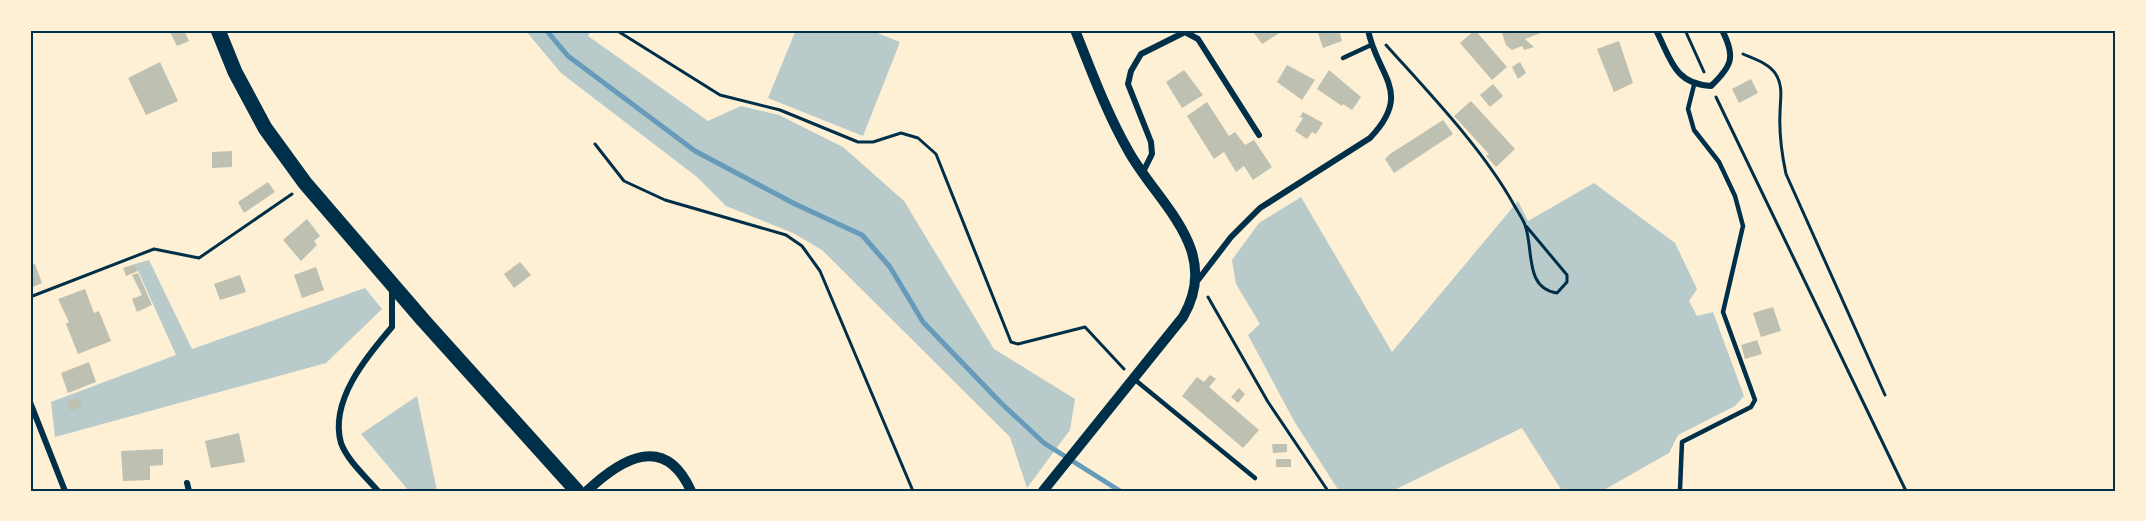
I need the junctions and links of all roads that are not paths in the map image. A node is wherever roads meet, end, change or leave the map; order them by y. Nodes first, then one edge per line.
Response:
1 (218, 30) edge
2 (1075, 30) edge
3 (1656, 30) edge
4 (1722, 30) edge
5 (1185, 31) edge
6 (1369, 33) edge
7 (1371, 45) junction
8 (1343, 58) dead end
9 (1694, 85) junction
10 (1259, 135) dead end
11 (1143, 172) junction
12 (1198, 280) junction
13 (391, 282) junction
14 (1134, 379) junction
15 (30, 402) edge
16 (33, 420) edge
17 (1255, 478) dead end
18 (187, 483) dead end
19 (1680, 489) dead end
20 (65, 491) edge
21 (189, 491) edge
22 (378, 491) edge
23 (577, 491) edge
24 (587, 491) edge
25 (690, 491) edge
26 (1043, 491) edge

1 - 13 main road
2 - 11 street
3 - 9 street
4 - 9 street
5 - 10 street
5 - 11 street
6 - 7 street
7 - 8 lane
7 - 12 street
9 - 19 lane
11 - 12 street
12 - 14 street
13 - 22 street
13 - 23 main road
14 - 17 lane
14 - 26 street
15 - 16 street
16 - 20 street
18 - 21 street
24 - 25 street

